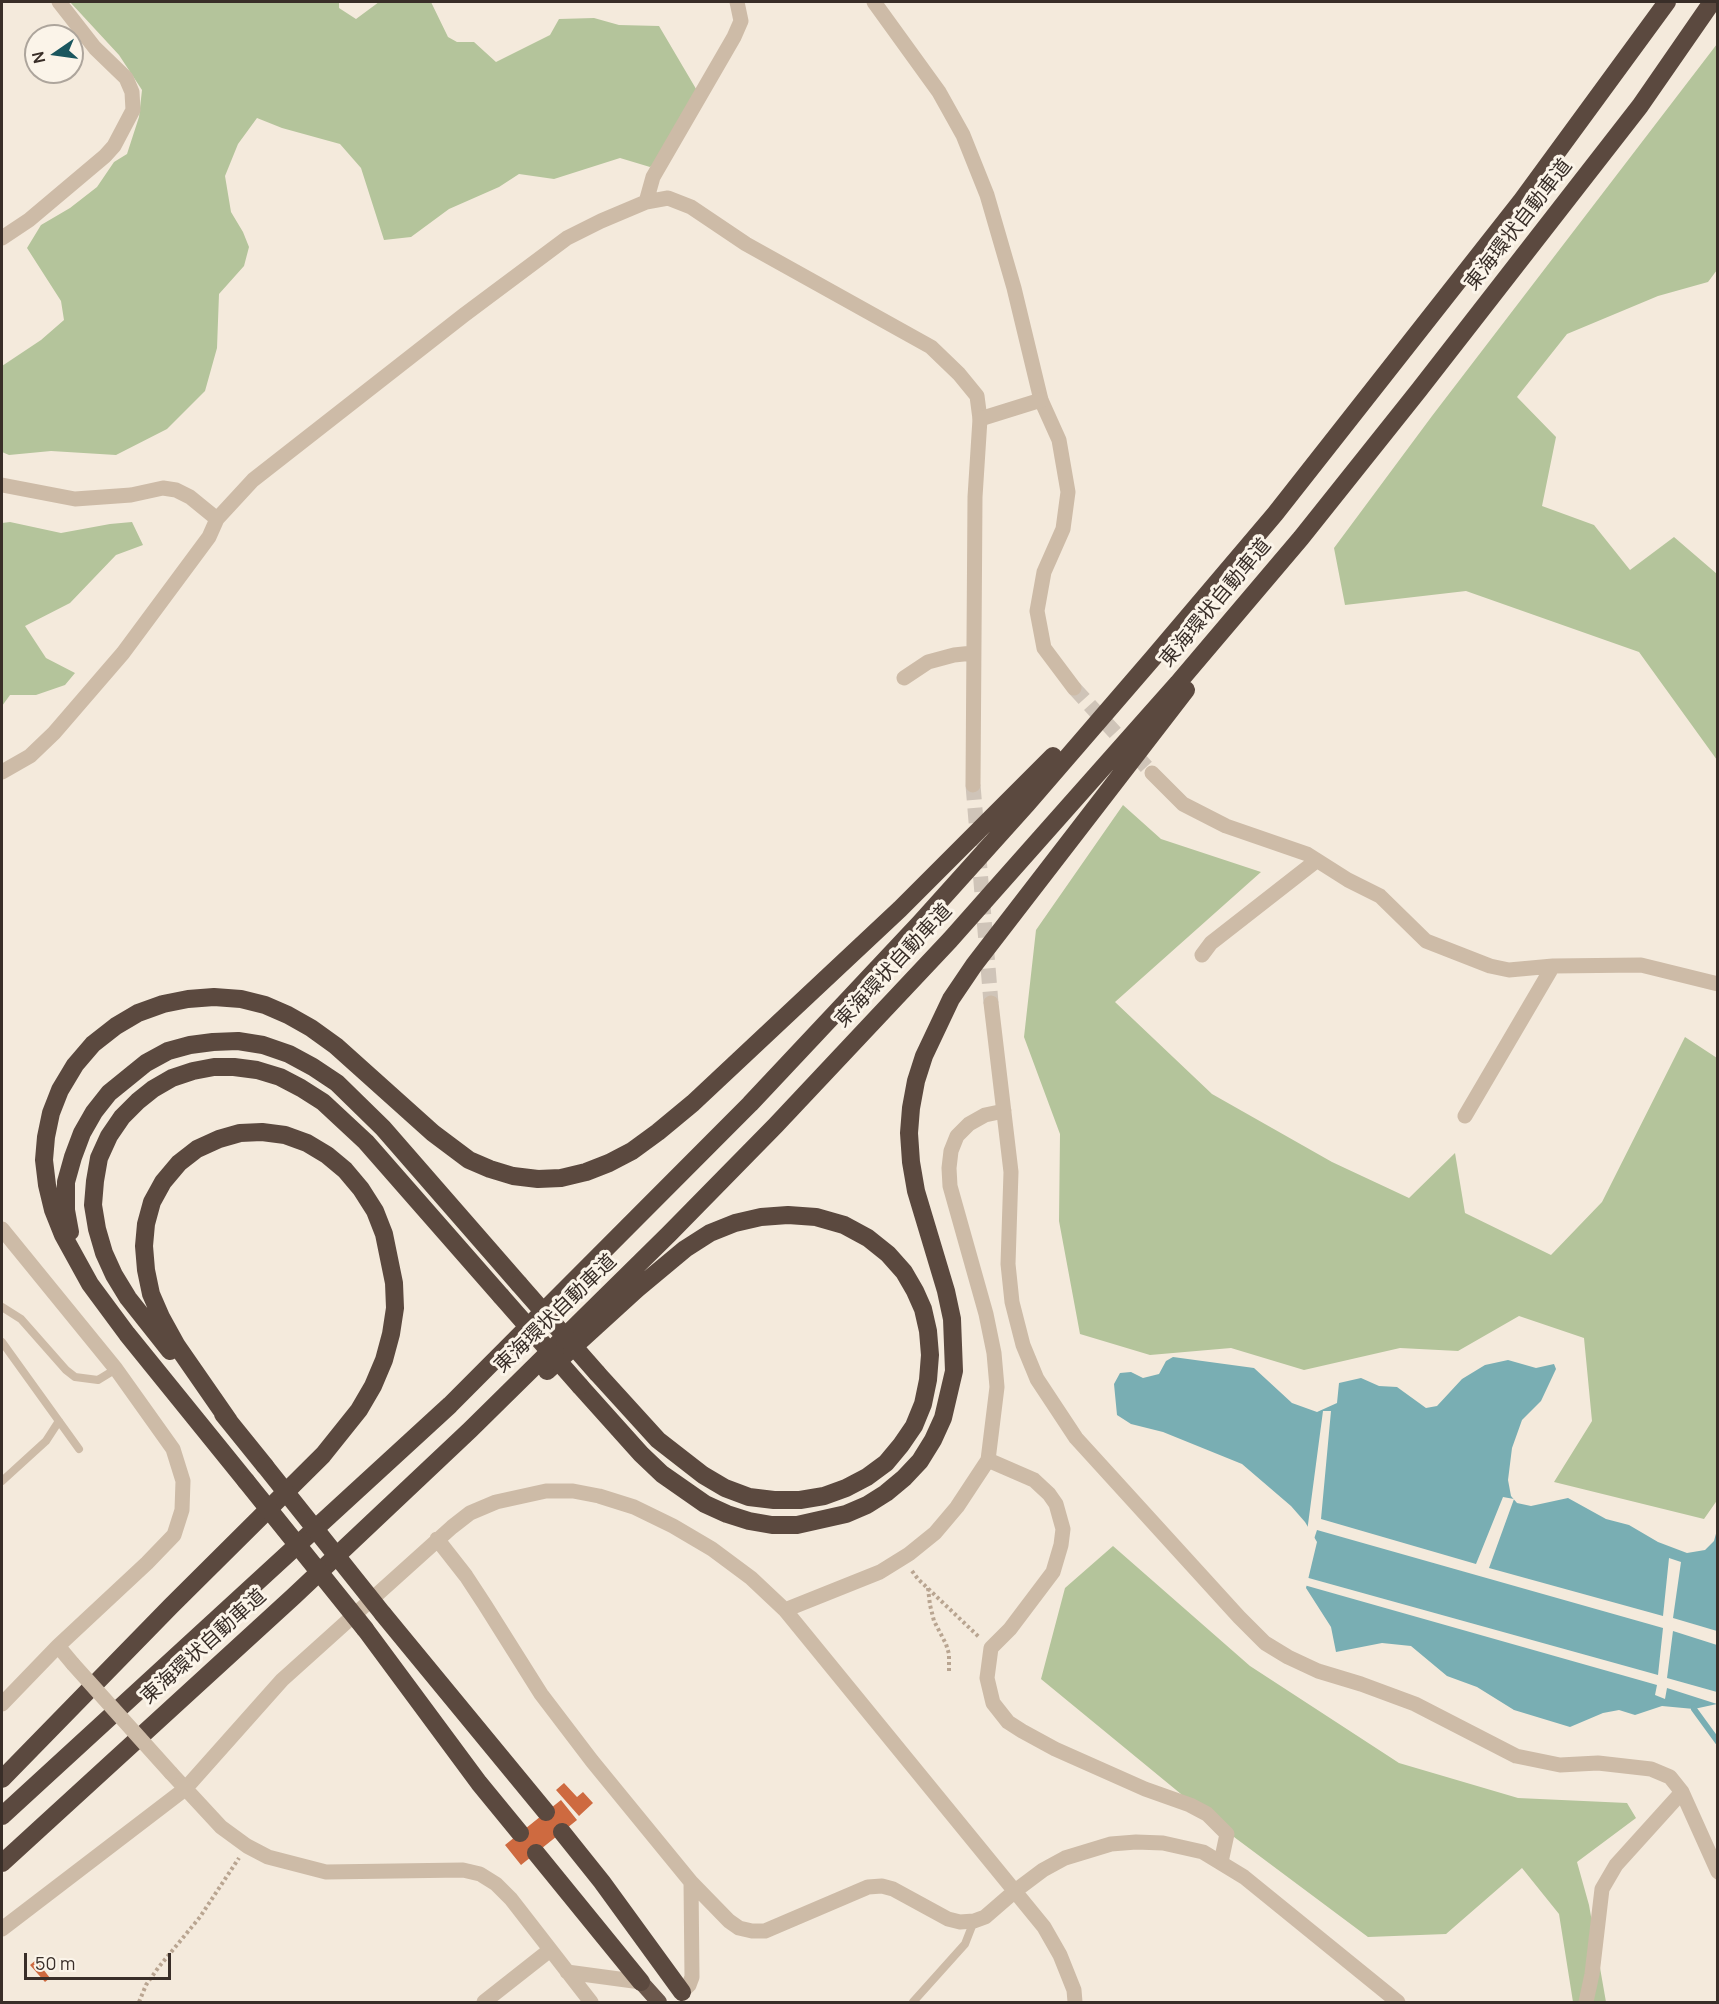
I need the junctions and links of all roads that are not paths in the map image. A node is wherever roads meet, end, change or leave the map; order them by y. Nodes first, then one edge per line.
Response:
1 (59, 2) edge
2 (737, 2) edge
3 (874, 2) edge
4 (1666, 2) edge
5 (1712, 2) edge
6 (646, 202) junction
7 (2, 238) edge
8 (1041, 400) junction
9 (980, 419) junction
10 (2, 485) edge
11 (1275, 514) junction
12 (217, 519) junction
13 (1301, 538) junction
14 (973, 653) junction
15 (904, 678) dead end
16 (1074, 688) tunnel mouth
17 (2, 772) edge
18 (1152, 773) tunnel mouth
19 (973, 785) tunnel mouth
20 (1316, 861) junction
21 (1202, 955) dead end
22 (1553, 966) junction
23 (1718, 984) edge
24 (992, 1003) tunnel mouth
25 (1004, 1111) junction
26 (1465, 1116) dead end
27 (2, 1229) edge
28 (90, 1284) junction
29 (2, 1307) edge
30 (2, 1342) edge
31 (116, 1370) junction
32 (58, 1421) junction
33 (229, 1421) junction
34 (79, 1449) dead end
35 (988, 1460) junction
36 (2, 1481) edge
37 (437, 1539) junction
38 (294, 1596) junction
39 (785, 1610) junction
40 (58, 1646) junction
41 (2, 1704) edge
42 (2, 1779) edge
43 (185, 1789) junction
44 (1682, 1792) junction
45 (546, 1812) dead end
46 (2, 1816) edge
47 (562, 1832) dead end
48 (520, 1833) dead end
49 (536, 1853) dead end
50 (1221, 1862) junction
51 (2, 1863) edge
52 (1718, 1872) edge
53 (691, 1882) junction
54 (1015, 1891) junction
55 (974, 1921) junction
56 (2, 1929) edge
57 (550, 1950) junction
58 (567, 1972) junction
59 (642, 1982) junction
60 (686, 1997) edge
61 (484, 2002) edge
62 (591, 2002) edge
63 (657, 2002) edge
64 (913, 2002) edge
65 (1075, 2002) edge
66 (1398, 2002) edge
67 (1586, 2002) edge

1 - 7 street
2 - 6 street
3 - 8 street
4 - 11 highway, 東海環状自動車道
5 - 13 highway, 東海環状自動車道
6 - 9 street
6 - 12 street
8 - 9 street
8 - 16 street
9 - 14 street
10 - 12 street
11 - 28 highway
11 - 46 highway, 東海環状自動車道
12 - 17 street
13 - 33 highway, bridge
13 - 38 highway, 東海環状自動車道
14 - 15 street
14 - 19 street
18 - 20 street
20 - 21 street
20 - 22 street
22 - 23 street
22 - 26 street
24 - 25 street
25 - 35 street
25 - 44 street
27 - 31 street
28 - 38 highway, bridge
28 - 48 highway, bridge
29 - 31 lane
30 - 32 lane
31 - 40 street
32 - 34 lane
32 - 36 lane
33 - 42 highway
33 - 45 highway, bridge
35 - 39 street
35 - 50 street
37 - 39 street
37 - 43 street
37 - 53 street
38 - 51 highway, 東海環状自動車道
39 - 54 street
40 - 41 street
40 - 43 street, bridge
43 - 56 street
43 - 57 street
44 - 52 street
44 - 67 street
47 - 60 highway
49 - 59 highway
50 - 54 street
50 - 66 street
53 - 55 street
53 - 60 street
54 - 55 street
54 - 65 street
55 - 64 lane
57 - 58 street
57 - 61 street
58 - 59 street
58 - 62 street
59 - 63 highway

